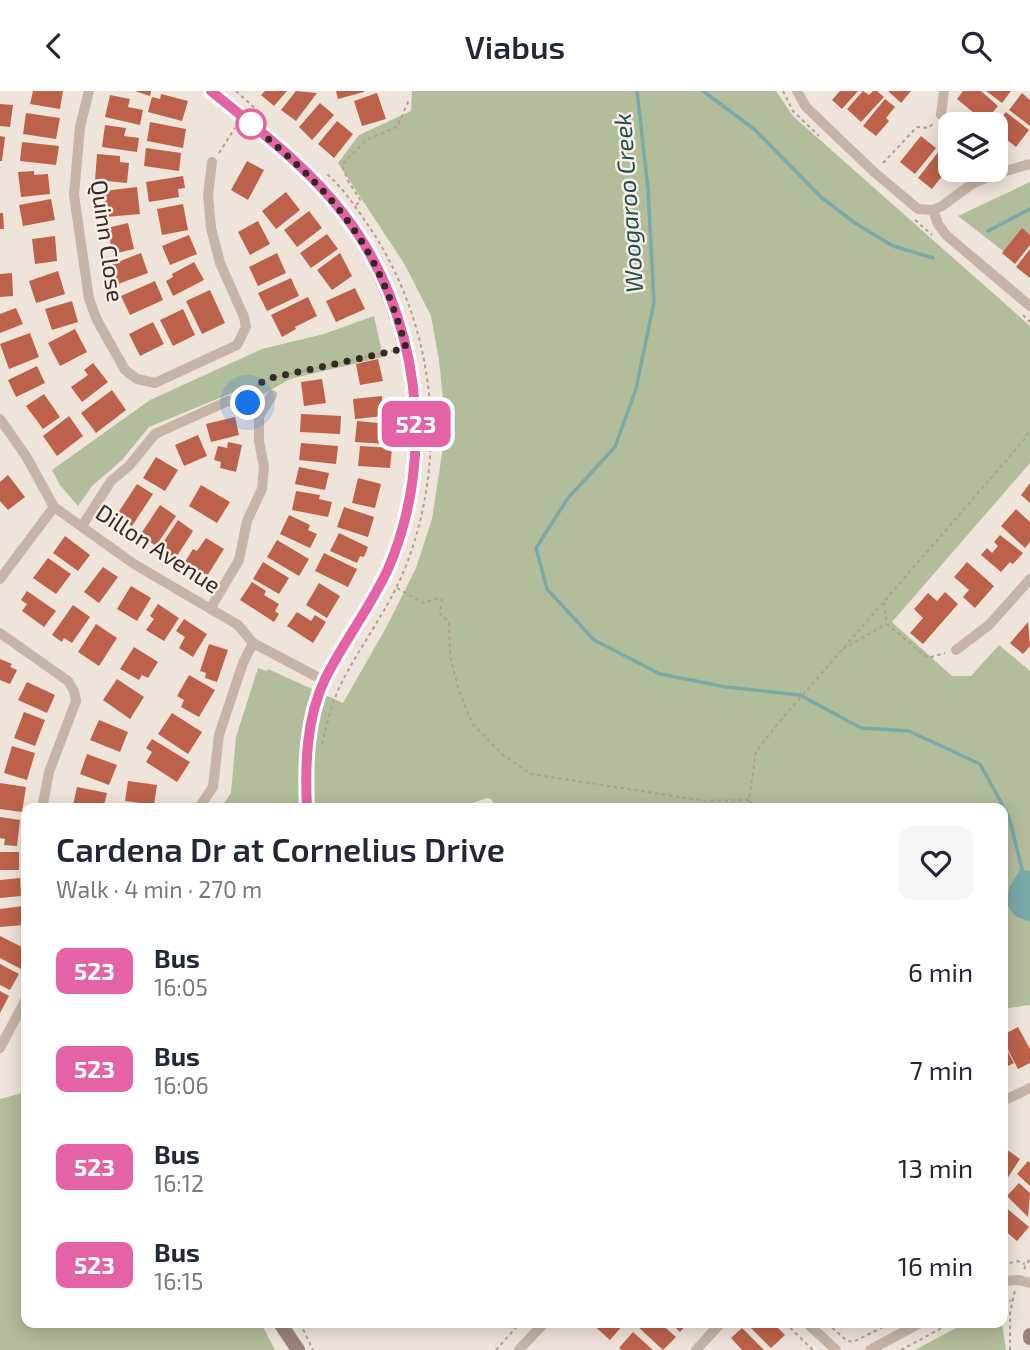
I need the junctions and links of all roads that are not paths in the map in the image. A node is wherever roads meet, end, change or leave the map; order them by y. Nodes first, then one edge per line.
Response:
1 (89, 91) edge
2 (797, 91) edge
3 (944, 91) edge
4 (218, 93) edge
5 (941, 112) edge
6 (212, 162) road end
7 (1030, 164) edge
8 (933, 210) junction
9 (1030, 306) edge
10 (272, 395) dead end
11 (260, 416) junction
12 (0, 419) edge
13 (54, 507) junction
14 (82, 526) junction
15 (0, 579) edge
16 (1030, 579) edge
17 (210, 609) junction
18 (0, 633) edge
19 (253, 643) junction
20 (956, 650) road end
21 (324, 681) junction
22 (43, 803) edge
23 (202, 803) edge
24 (307, 803) edge
25 (21, 1008) edge
26 (0, 1048) edge
27 (1030, 1088) edge
28 (1008, 1099) edge
29 (283, 1328) edge
30 (539, 1328) edge
31 (716, 1328) edge
32 (812, 1328) edge
33 (911, 1328) edge
34 (298, 1350) edge
35 (519, 1350) edge
36 (696, 1350) edge
37 (836, 1350) edge
38 (870, 1350) edge

1 - 6 street, Quinn Close
2 - 8 street
3 - 5 street
4 - 21 street
7 - 8 street
8 - 9 street
10 - 11 street
11 - 14 street
11 - 17 street
12 - 13 street, Dillon Avenue
13 - 14 street, Dillon Avenue
13 - 15 street
14 - 17 street, Dillon Avenue
16 - 20 street
17 - 19 street, Dillon Avenue
18 - 22 street
19 - 21 street, Dillon Avenue
19 - 23 street
21 - 24 street
25 - 26 street
27 - 28 street
29 - 34 street
30 - 35 street
31 - 36 street
32 - 37 street
33 - 38 street

